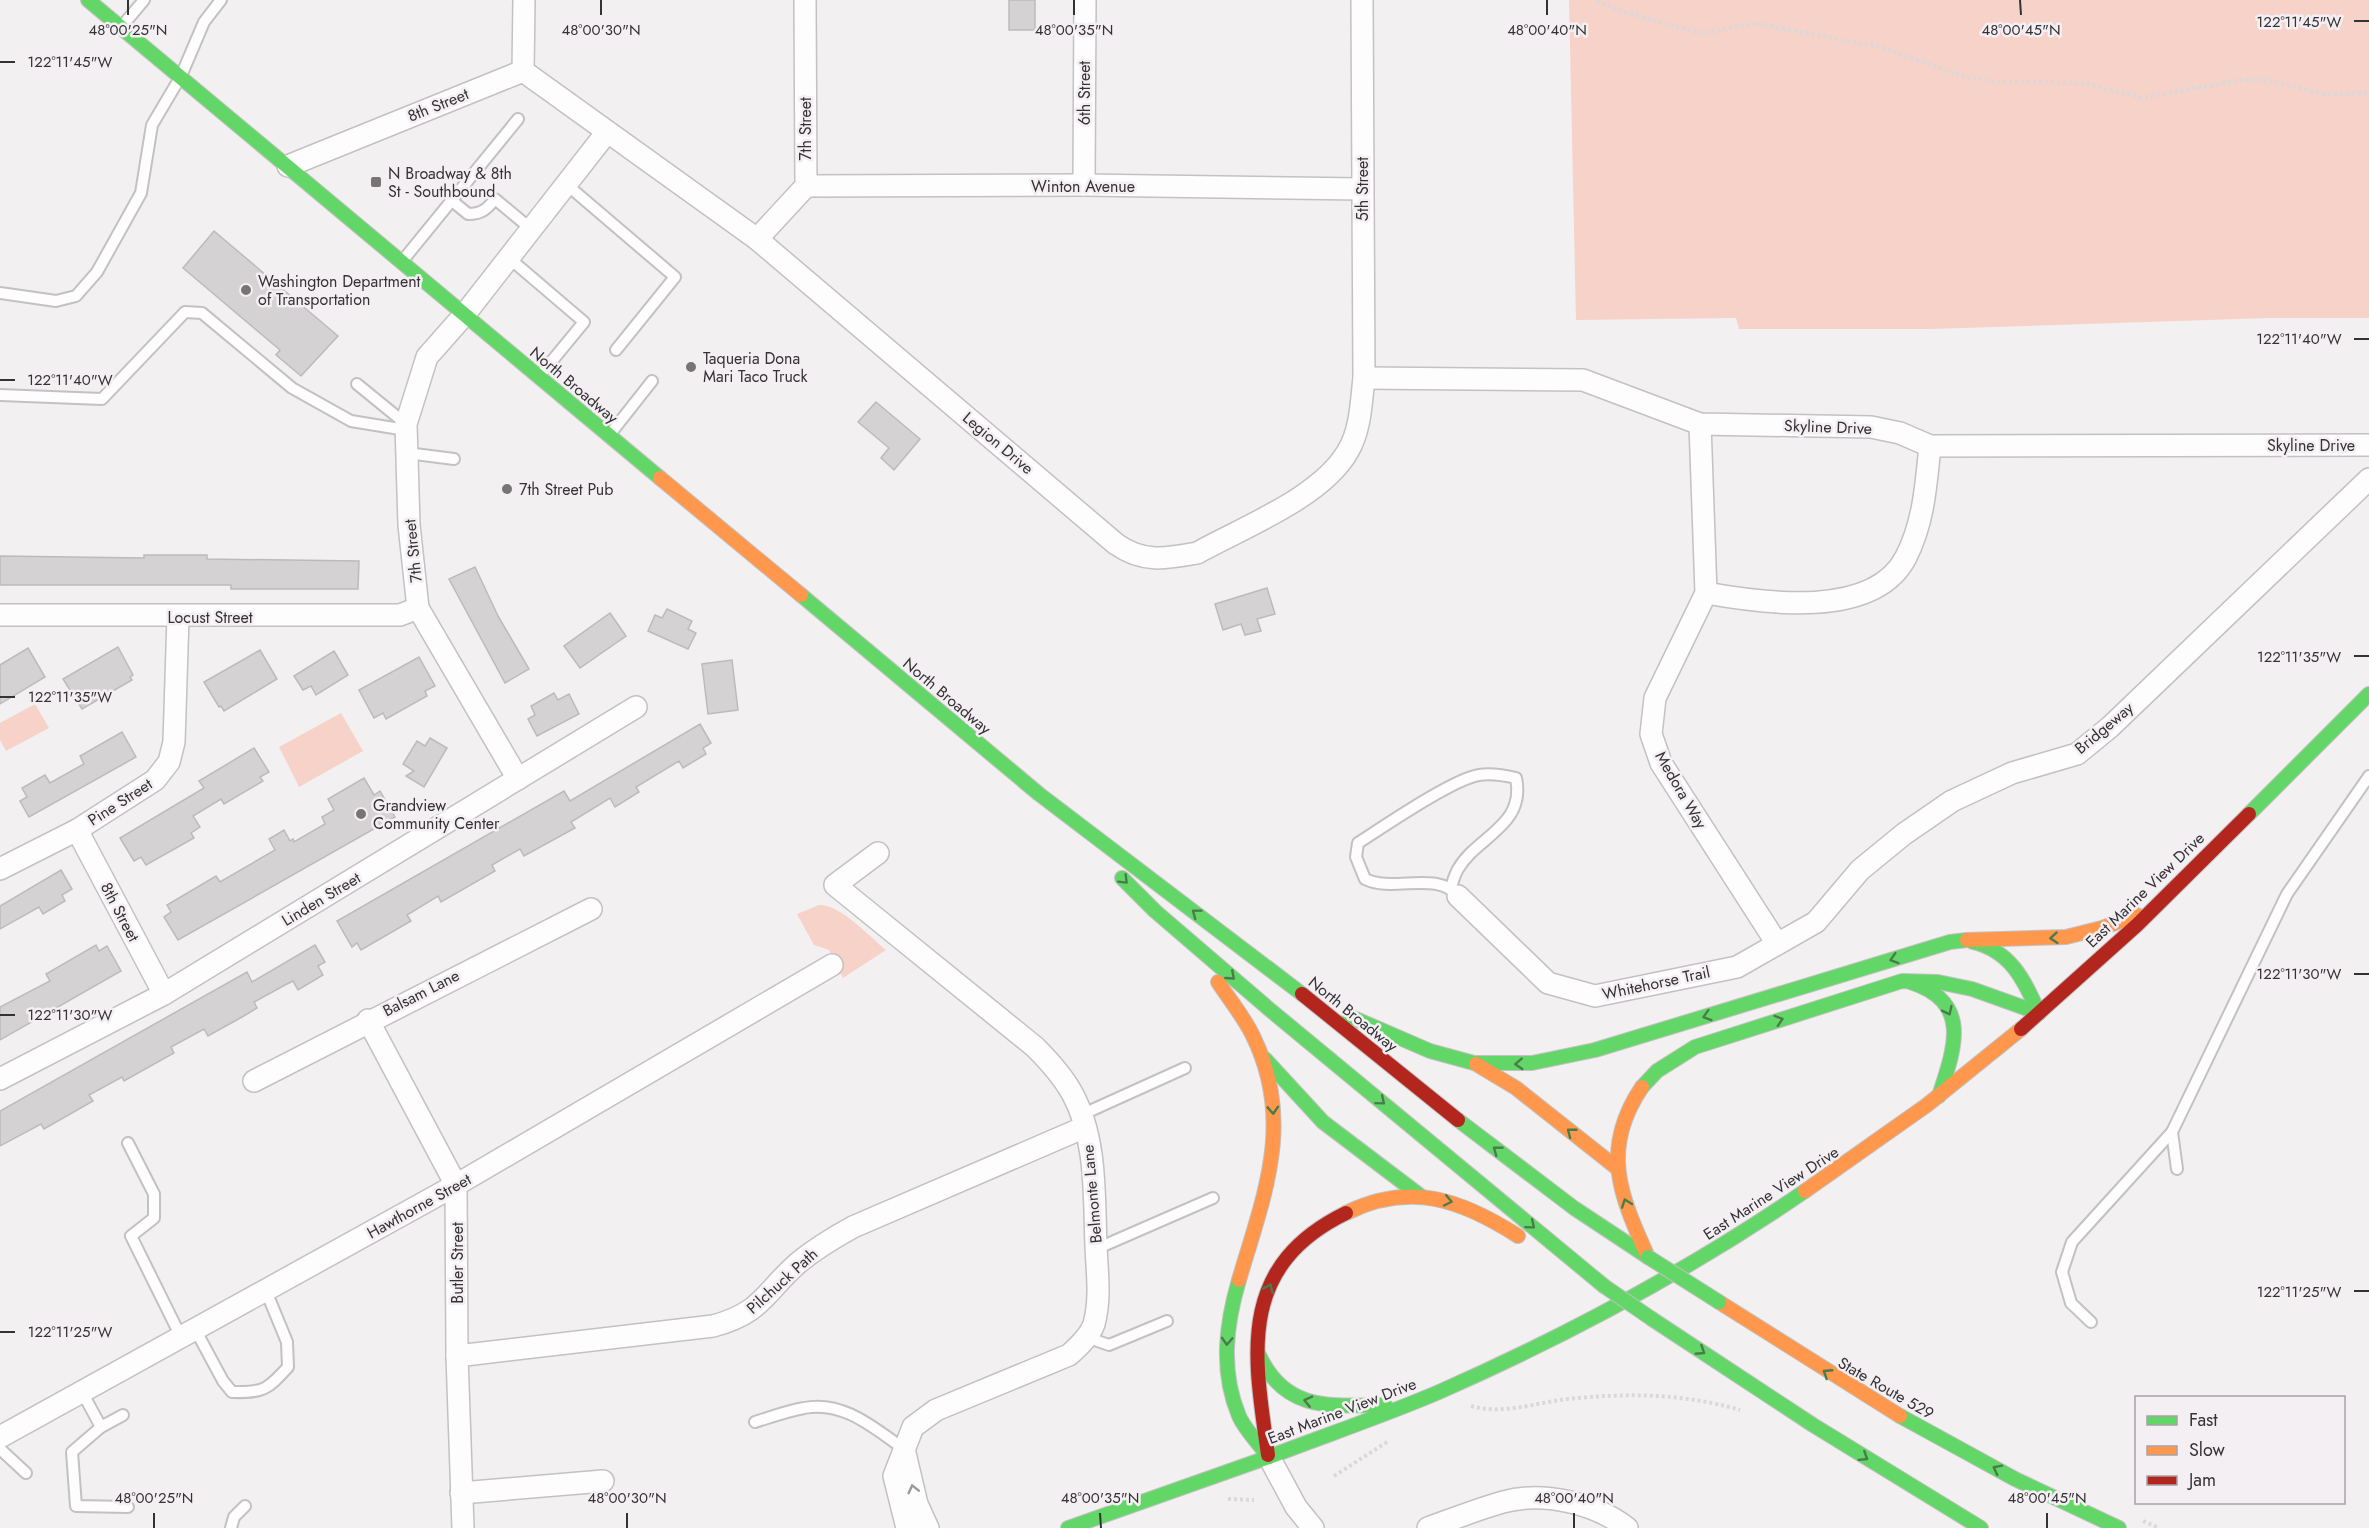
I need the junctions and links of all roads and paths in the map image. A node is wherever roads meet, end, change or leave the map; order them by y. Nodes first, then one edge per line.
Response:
1 (88, 0) edge
2 (144, 0) edge
3 (221, 0) edge
4 (524, 0) edge
5 (805, 0) edge
6 (1085, 0) edge
7 (1362, 0) edge
8 (1597, 0) edge
9 (121, 28) junction
10 (523, 71) junction
11 (181, 76) junction
12 (2369, 93) edge
13 (518, 119) dead end
14 (607, 132) junction
15 (288, 166) junction
16 (566, 184) junction
17 (1084, 185) junction
18 (806, 186) junction
19 (1361, 189) junction
20 (452, 200) junction
21 (531, 229) junction
22 (758, 238) junction
23 (509, 258) junction
24 (402, 261) junction
25 (0, 292) edge
26 (465, 314) junction
27 (616, 350) dead end
28 (539, 377) junction
29 (1364, 378) junction
30 (652, 381) dead end
31 (357, 384) dead end
32 (0, 395) edge
33 (1700, 423) junction
34 (406, 427) junction
35 (609, 436) junction
36 (2369, 445) edge
37 (1930, 446) junction
38 (407, 453) junction
39 (454, 459) dead end
40 (2369, 479) edge
41 (1706, 594) junction
42 (418, 608) junction
43 (0, 615) edge
44 (178, 617) junction
45 (2369, 694) edge
46 (636, 707) dead end
47 (2369, 776) edge
48 (518, 779) junction
49 (1039, 794) junction
50 (77, 830) junction
51 (878, 853) dead end
52 (0, 869) edge
53 (1455, 891) junction
54 (591, 909) dead end
55 (2150, 910) junction
56 (1155, 911) junction
57 (1776, 942) junction
58 (1950, 942) junction
59 (832, 965) dead end
60 (1902, 981) junction
61 (1292, 986) junction
62 (164, 994) junction
63 (2039, 1013) junction
64 (368, 1020) junction
65 (1261, 1053) junction
66 (1474, 1063) junction
67 (1185, 1068) dead end
68 (0, 1079) edge
69 (254, 1081) dead end
70 (1939, 1096) junction
71 (1083, 1121) junction
72 (2172, 1132) junction
73 (128, 1143) dead end
74 (1617, 1168) junction
75 (2177, 1169) dead end
76 (456, 1185) junction
77 (1422, 1197) junction
78 (1213, 1198) dead end
79 (1096, 1249) junction
80 (1648, 1257) junction
81 (1604, 1286) junction
82 (266, 1291) junction
83 (1167, 1320) dead end
84 (2091, 1322) dead end
85 (188, 1333) junction
86 (1086, 1337) junction
87 (1256, 1345) junction
88 (457, 1356) junction
89 (82, 1392) junction
90 (1408, 1404) junction
91 (1468, 1405) dead end
92 (1744, 1411) dead end
93 (123, 1415) dead end
94 (755, 1422) dead end
95 (101, 1427) junction
96 (0, 1437) edge
97 (0, 1449) edge
98 (904, 1449) junction
99 (1269, 1457) junction
100 (26, 1473) dead end
101 (603, 1481) dead end
102 (461, 1493) junction
103 (245, 1506) dead end
104 (128, 1507) dead end
105 (231, 1528) edge
106 (463, 1528) edge
107 (907, 1528) edge
108 (928, 1528) edge
109 (1068, 1528) edge
110 (1313, 1528) edge
111 (1428, 1528) edge
112 (1627, 1528) edge
113 (1981, 1528) edge
114 (2119, 1528) edge

1 - 9 main road, North Broadway
2 - 9 lane
3 - 11 lane
4 - 10 street
5 - 18 street, 7th Street
6 - 17 street, 6th Street
7 - 19 street, 5th Street
8 - 12 path
9 - 11 main road, North Broadway
10 - 14 street, Legion Drive
10 - 15 street, 8th Street
11 - 15 main road, North Broadway
11 - 25 lane
13 - 20 lane
14 - 16 street
14 - 22 street, Legion Drive
15 - 24 main road, North Broadway
16 - 21 street
16 - 27 lane
17 - 18 street, Winton Avenue
17 - 19 street, Winton Avenue
18 - 22 street
19 - 29 street, 5th Street
20 - 21 lane
20 - 24 lane
21 - 23 street
22 - 29 street, Legion Drive
23 - 26 street
23 - 28 lane
24 - 26 main road, North Broadway
26 - 28 main road, North Broadway
26 - 34 street, 7th Street
28 - 35 main road, North Broadway
29 - 33 street, Skyline Drive
30 - 35 lane
31 - 34 lane
32 - 34 lane
33 - 37 street, Skyline Drive
33 - 41 street, Medora Way
34 - 38 street, 7th Street
35 - 49 main road, North Broadway
36 - 37 street, Skyline Drive
37 - 41 street
38 - 39 lane
38 - 42 street, 7th Street
40 - 57 street, Bridgeway
41 - 57 street, Medora Way
42 - 44 street, Locust Street
42 - 48 street, 7th Street
43 - 44 street, Locust Street
44 - 50 street, Pine Street
45 - 55 main road, East Marine View Drive
46 - 48 street, Linden Street
47 - 72 lane
48 - 62 street, Linden Street
49 -> 56 main road, North Broadway
61 -> 49 main road, North Broadway
50 - 52 street, Pine Street
50 - 62 street, 8th Street
51 - 71 street, Belmonte Lane
53 - 53 lane
53 - 57 street, Whitehorse Trail
54 - 64 street, Balsam Lane
55 -> 58 main road
55 - 63 main road, East Marine View Drive
56 - 65 main road
56 -> 81 main road, North Broadway
58 - 63 main road
58 -> 66 main road
59 - 76 street, Hawthorne Street
60 - 63 main road
60 -> 70 main road
74 -> 60 main road
61 - 66 main road
80 -> 61 main road, North Broadway
62 - 68 street, Linden Street
63 - 70 main road, East Marine View Drive
64 - 69 street, Balsam Lane
64 - 76 street, Butler Street
65 - 77 main road
65 -> 99 main road
74 -> 66 main road
67 - 71 lane
70 - 90 main road, East Marine View Drive
71 - 79 street, Belmonte Lane
71 - 88 street, Pilchuck Path
72 - 75 lane
72 - 84 lane
73 - 85 lane
80 -> 74 main road
76 - 82 street, Hawthorne Street
76 - 88 street, Butler Street
77 -> 81 main road
87 -> 77 main road
78 - 79 lane
79 - 86 street, Belmonte Lane
114 -> 80 main road, State Route 529, bridge
81 -> 113 main road, bridge
82 - 85 street, Hawthorne Street
82 - 85 lane
83 - 86 lane
85 - 89 street, Hawthorne Street
86 - 98 street, Belmonte Lane
90 -> 87 main road
87 - 99 main road
88 - 102 street, Butler Street
89 - 95 lane
89 - 96 street, Hawthorne Street
90 - 99 main road, East Marine View Drive
91 - 92 path
93 - 95 lane
94 - 98 lane
95 - 104 lane
97 - 100 lane
98 - 107 street, Belmonte Lane
108 -> 98 street
99 - 109 main road, East Marine View Drive
99 - 110 street
101 - 102 street
102 - 106 street, Butler Street
103 - 105 lane
111 - 112 street

